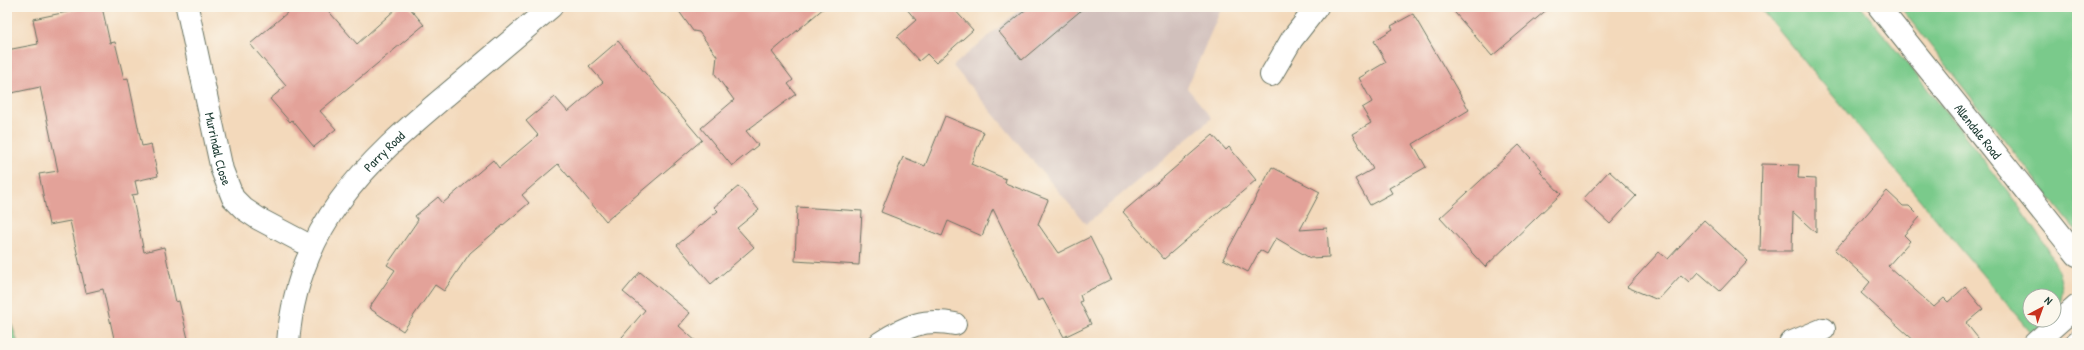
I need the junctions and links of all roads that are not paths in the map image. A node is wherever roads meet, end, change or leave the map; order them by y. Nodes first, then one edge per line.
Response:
1 (187, 7) edge
2 (551, 7) edge
3 (1317, 7) edge
4 (1879, 7) edge
5 (1271, 75) dead end
6 (312, 246) junction
7 (2077, 255) edge
8 (2077, 306) edge
9 (956, 324) dead end
10 (1824, 329) dead end
11 (1795, 342) edge
12 (288, 343) edge
13 (880, 343) edge
14 (2035, 343) edge

1 - 6 street, Murrindal Close
2 - 6 street, Parry Road
3 - 5 street
4 - 7 street, Allendale Road
6 - 12 street, Parry Road
8 - 14 street
9 - 13 street
10 - 11 street

